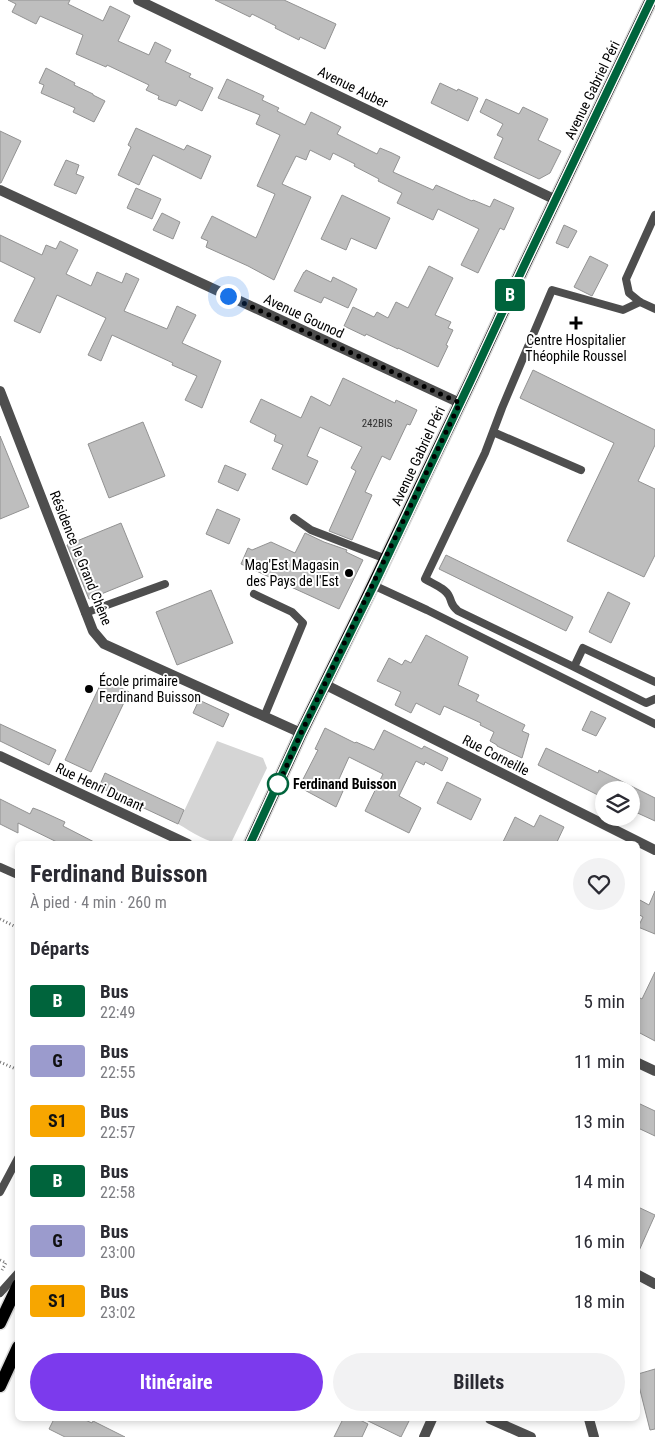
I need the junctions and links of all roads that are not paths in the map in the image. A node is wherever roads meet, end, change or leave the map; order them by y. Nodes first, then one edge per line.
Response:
1 (138, 0) edge
2 (651, 0) edge
3 (0, 190) edge
4 (556, 200) junction
5 (655, 215) edge
6 (640, 302) junction
7 (655, 309) edge
8 (0, 391) edge
9 (460, 403) junction
10 (493, 432) junction
11 (580, 470) dead end
12 (294, 518) dead end
13 (386, 559) junction
14 (165, 584) dead end
15 (374, 585) junction
16 (254, 594) dead end
17 (86, 613) junction
18 (574, 667) junction
19 (655, 682) edge
20 (326, 685) junction
21 (655, 699) edge
22 (264, 716) junction
23 (655, 724) edge
24 (301, 733) junction
25 (0, 756) edge
26 (182, 841) edge
27 (251, 841) edge
28 (637, 841) edge
29 (640, 842) edge
30 (655, 850) edge
31 (0, 867) edge
32 (15, 874) edge
33 (640, 1064) edge
34 (655, 1072) edge
35 (15, 1164) edge
36 (0, 1192) edge
37 (15, 1276) edge
38 (640, 1277) edge
39 (655, 1284) edge
40 (15, 1291) edge
41 (0, 1293) edge
42 (0, 1323) edge
43 (15, 1354) edge
44 (0, 1386) edge
45 (431, 1421) edge
46 (495, 1421) edge
47 (590, 1421) edge
48 (424, 1437) edge
49 (531, 1437) edge
50 (594, 1437) edge

1 - 4 street, Avenue Auber
2 - 4 main road, Avenue Gabriel Péri
3 - 9 street, Avenue Gounod
4 - 9 main road, Avenue Gabriel Péri
5 - 6 lane
6 - 7 lane
6 - 10 lane
8 - 17 street, Résidence le Grand Chêne
9 - 13 main road, Avenue Gabriel Péri
10 - 11 lane
10 - 18 lane
12 - 13 lane
13 - 15 main road, Avenue Gabriel Péri
14 - 17 lane
15 - 20 main road, Avenue Gabriel Péri
15 - 23 lane
16 - 22 lane
17 - 22 street, Résidence le Grand Chêne
18 - 19 lane
18 - 21 lane
20 - 24 main road, Avenue Gabriel Péri
20 - 28 street, Rue Corneille
22 - 24 street, Résidence le Grand Chêne
24 - 27 main road, Avenue Gabriel Péri
25 - 26 street, Rue Henri Dunant
29 - 30 street, Rue Corneille
31 - 32 lane
33 - 34 street
35 - 36 lane
37 - 41 lane
38 - 39 street
40 - 42 main road
43 - 44 main road
45 - 48 street
46 - 49 street
47 - 50 street

